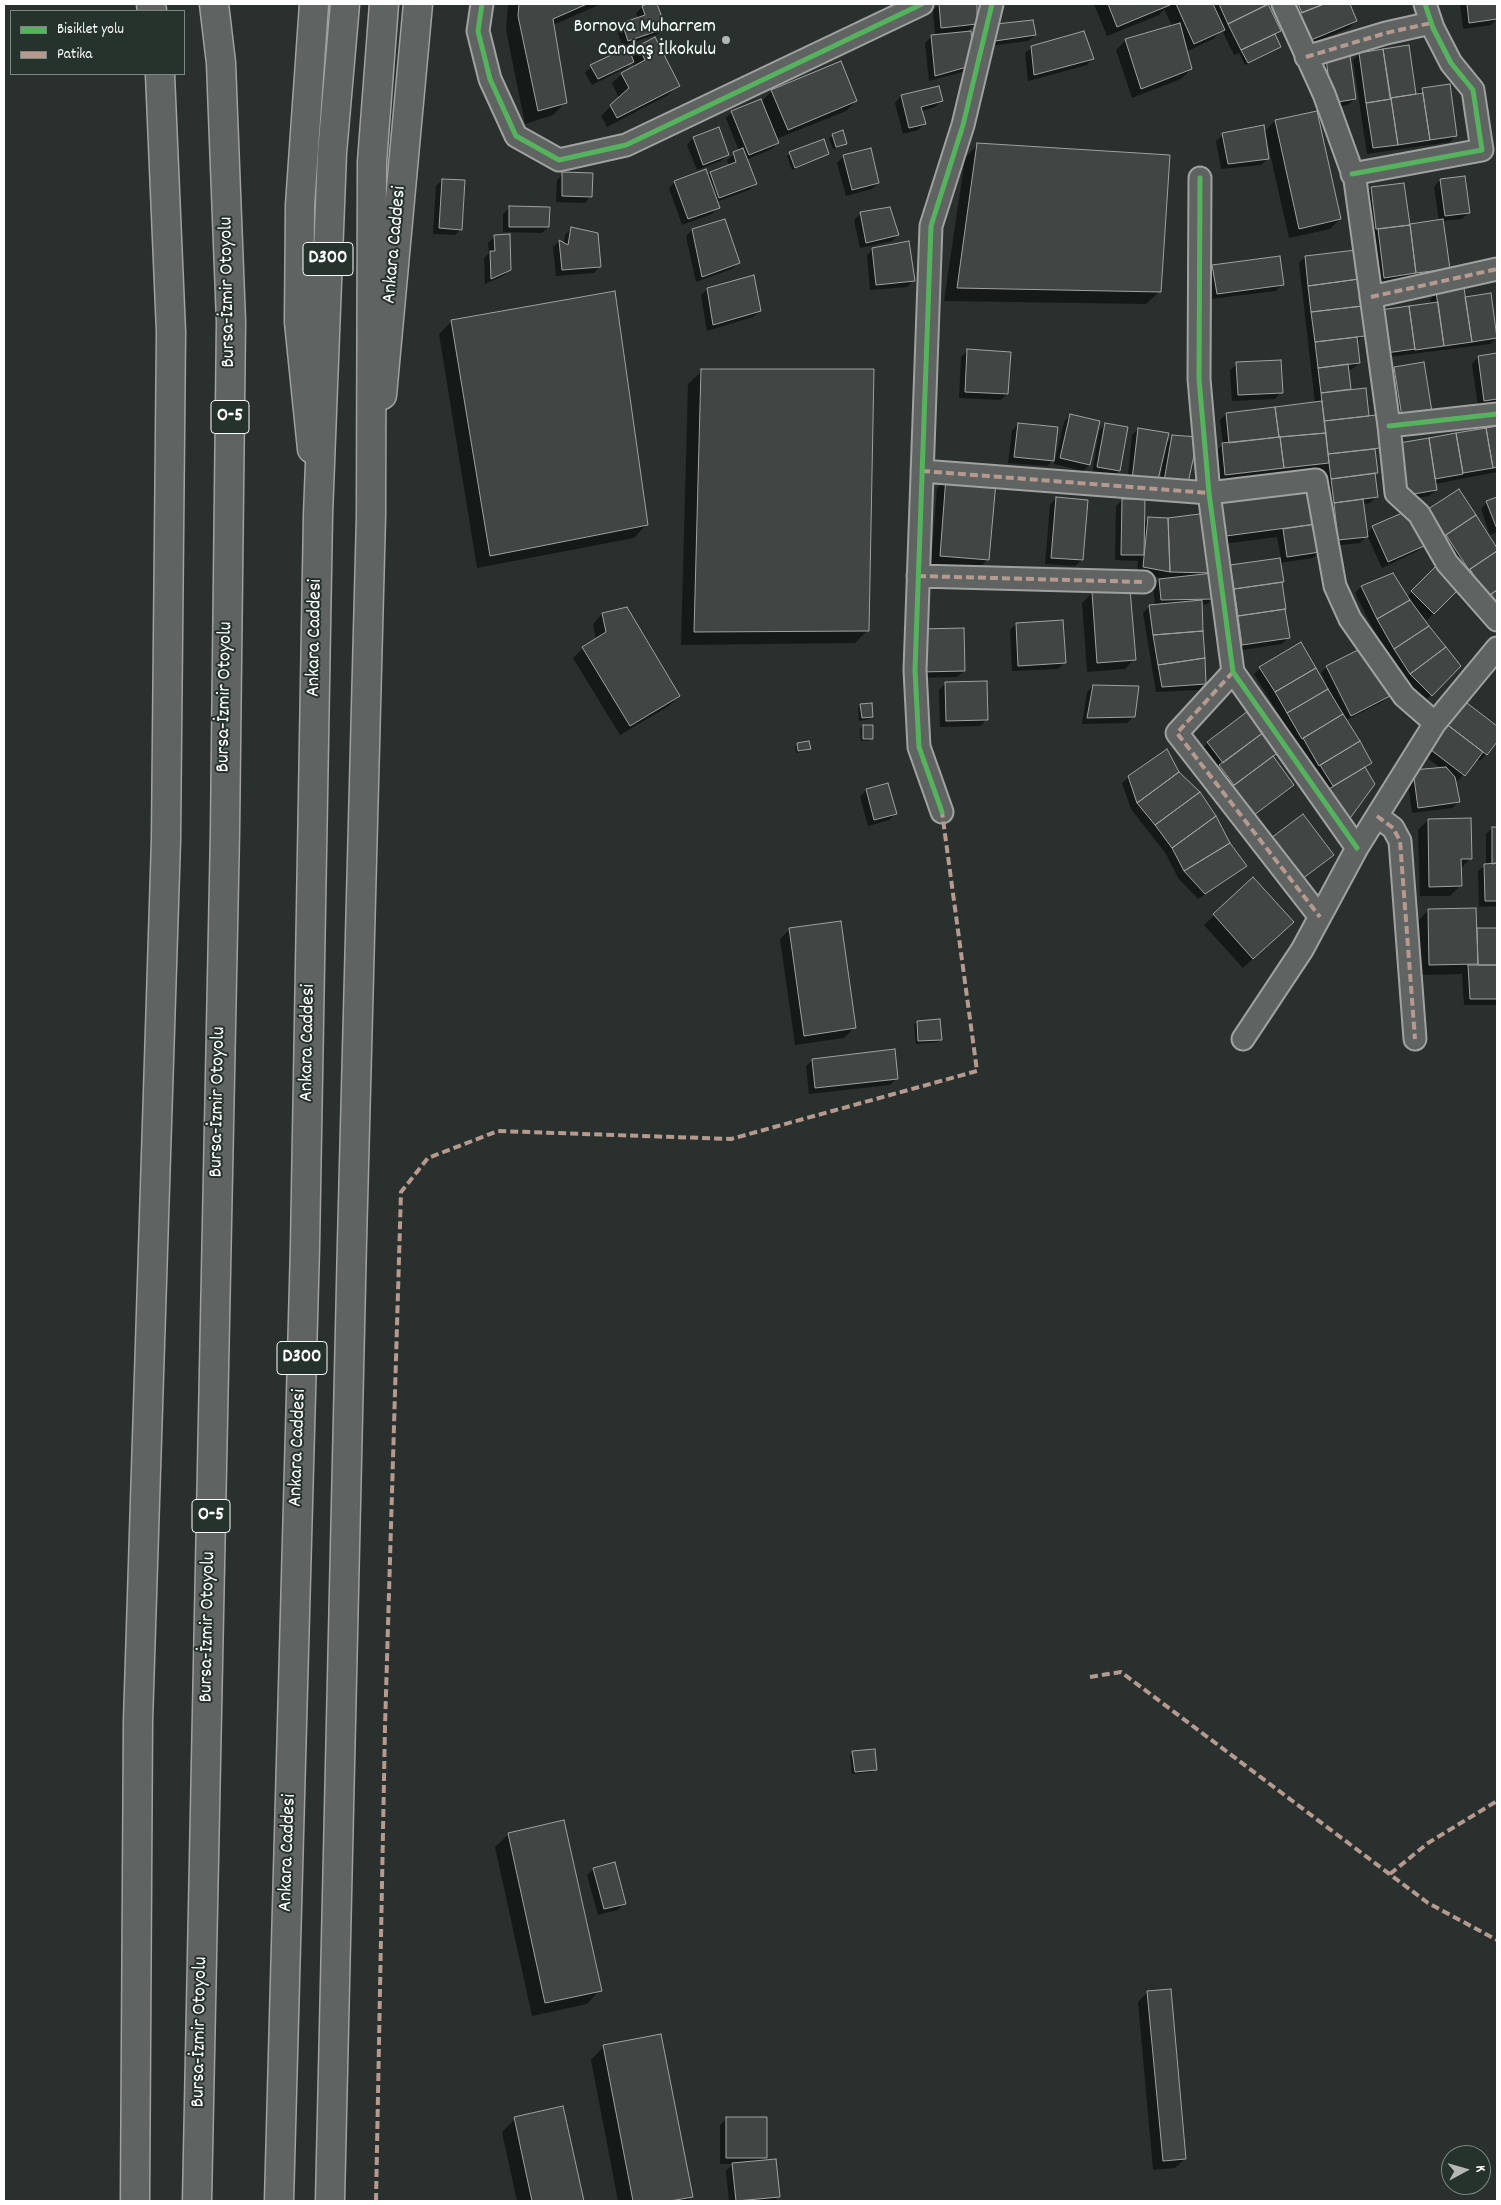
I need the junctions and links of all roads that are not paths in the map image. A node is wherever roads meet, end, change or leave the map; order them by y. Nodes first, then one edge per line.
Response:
1 (214, 4) edge
2 (314, 4) edge
3 (345, 4) edge
4 (384, 4) edge
5 (418, 4) edge
6 (482, 4) edge
7 (922, 4) edge
8 (992, 4) edge
9 (1284, 4) edge
10 (1428, 13) edge
11 (1306, 57) junction
12 (160, 75) edge
13 (1352, 174) junction
14 (1200, 178) dead end
15 (1497, 269) edge
16 (1371, 296) junction
17 (1497, 414) edge
18 (1389, 426) junction
19 (922, 472) junction
20 (1209, 493) junction
21 (318, 515) junction
22 (371, 516) junction
23 (918, 576) junction
24 (1144, 582) dead end
25 (1497, 620) edge
26 (1497, 648) edge
27 (1233, 672) junction
28 (1435, 723) junction
29 (942, 812) dead end
30 (1377, 816) junction
31 (1357, 848) junction
32 (1320, 917) junction
33 (1243, 1039) dead end
34 (1415, 1039) dead end
35 (332, 2199) edge
36 (135, 2201) edge
37 (197, 2201) edge
38 (279, 2201) edge

1 - 37 main road, Bursa-İzmir Otoyolu / O-5
2 - 21 main road, Ankara Caddesi
3 - 21 main road, Ankara Caddesi / D300
4 - 22 main road, Ankara Caddesi / D300
5 - 22 main road, Ankara Caddesi
6 - 7 street
8 - 19 street
9 - 11 street
10 - 11 street
10 - 13 street
11 - 13 street
12 - 36 main road
13 - 16 street
14 - 20 street
15 - 16 street
16 - 18 street
17 - 18 street
18 - 25 street
19 - 20 street
19 - 23 street
20 - 27 street
20 - 28 street
21 - 38 main road, Ankara Caddesi / D300
22 - 35 main road, Ankara Caddesi / D300
23 - 24 street
23 - 29 street
26 - 28 street
27 - 31 street
27 - 32 street
28 - 30 street
30 - 31 street
30 - 34 street
31 - 32 street
32 - 33 street

